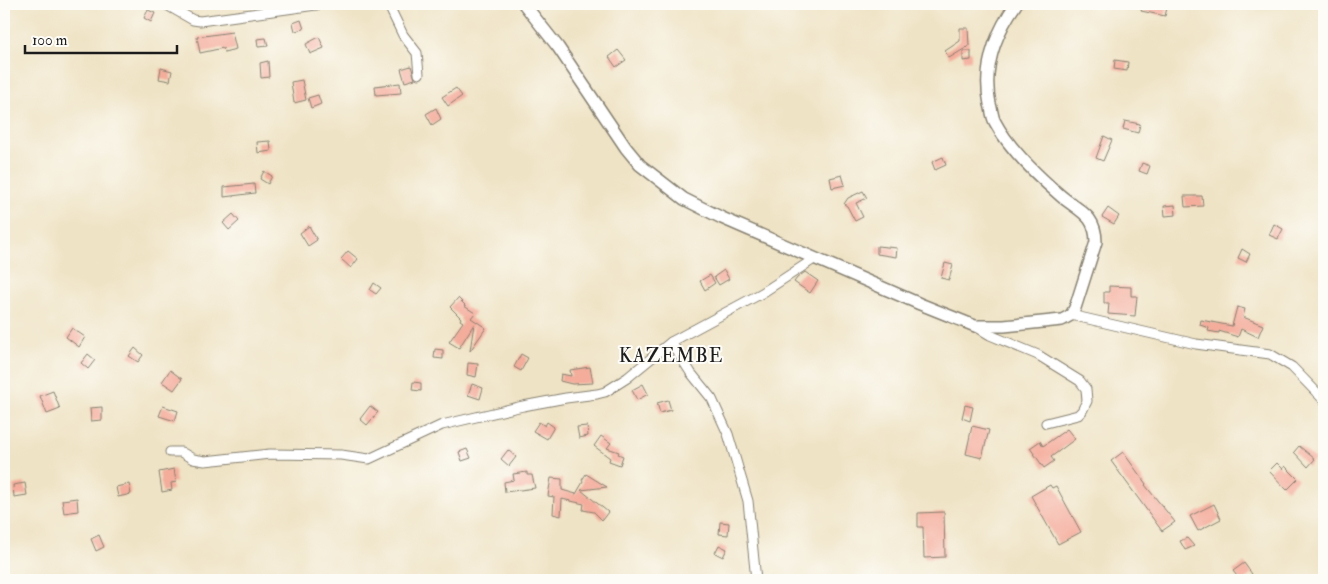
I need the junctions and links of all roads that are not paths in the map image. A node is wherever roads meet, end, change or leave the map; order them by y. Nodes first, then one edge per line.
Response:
1 (165, 4) edge
2 (323, 4) edge
3 (388, 4) edge
4 (524, 4) edge
5 (1016, 4) edge
6 (419, 74) dead end
7 (814, 259) junction
8 (1071, 315) junction
9 (975, 326) junction
10 (671, 342) junction
11 (1324, 400) edge
12 (1046, 423) dead end
13 (170, 452) dead end
14 (756, 580) edge

1 - 2 street
3 - 6 street
4 - 7 street
5 - 8 street
7 - 9 street
7 - 10 street
8 - 9 street
8 - 11 street
9 - 12 street
10 - 13 street
10 - 14 street

